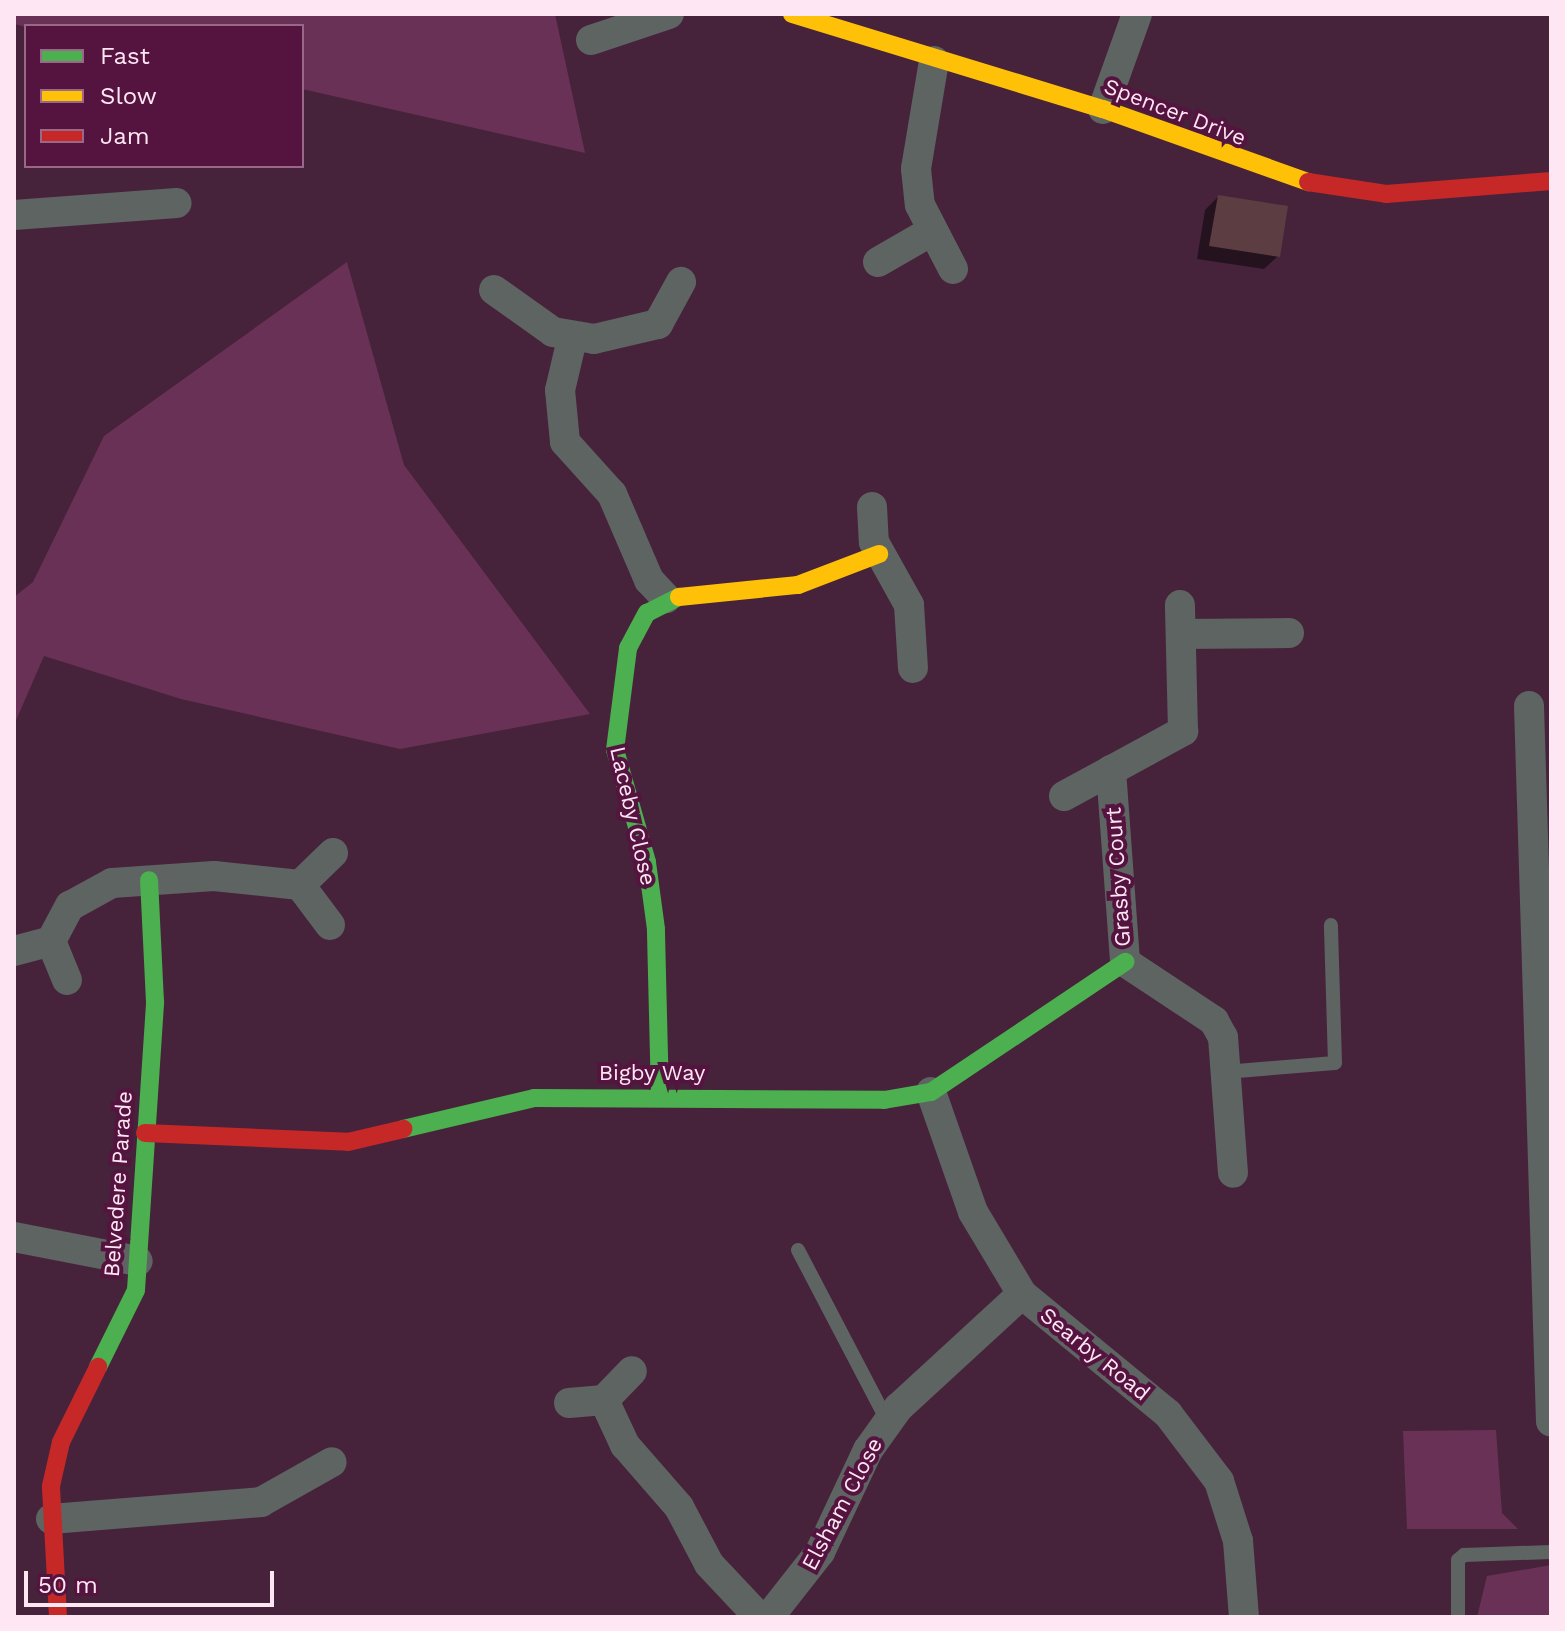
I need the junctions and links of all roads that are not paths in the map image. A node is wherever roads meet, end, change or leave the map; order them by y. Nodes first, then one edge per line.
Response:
1 (669, 14) edge
2 (792, 14) edge
3 (1137, 14) edge
4 (591, 40) dead end
5 (934, 61) junction
6 (1103, 109) junction
7 (1551, 181) edge
8 (177, 203) dead end
9 (14, 215) edge
10 (932, 231) junction
11 (878, 262) dead end
12 (953, 269) dead end
13 (681, 282) dead end
14 (494, 290) dead end
15 (572, 339) junction
16 (872, 507) dead end
17 (879, 554) junction
18 (666, 598) junction
19 (1289, 633) dead end
20 (913, 668) dead end
21 (1529, 706) dead end
22 (1111, 770) junction
23 (1064, 796) dead end
24 (333, 853) dead end
25 (149, 880) junction
26 (300, 885) junction
27 (330, 925) dead end
28 (1331, 925) dead end
29 (51, 941) junction
30 (14, 951) edge
31 (1125, 962) junction
32 (67, 980) dead end
33 (1225, 1072) junction
34 (931, 1092) junction
35 (660, 1097) junction
36 (1545, 1097) edge
37 (145, 1133) junction
38 (1233, 1173) dead end
39 (14, 1237) edge
40 (798, 1250) dead end
41 (138, 1261) junction
42 (1022, 1294) junction
43 (632, 1371) dead end
44 (604, 1400) junction
45 (569, 1403) dead end
46 (888, 1422) junction
47 (1551, 1422) edge
48 (332, 1462) dead end
49 (51, 1519) junction
50 (1551, 1552) edge
51 (58, 1617) edge
52 (759, 1617) edge
53 (769, 1617) edge
54 (1244, 1617) edge
55 (1458, 1617) edge

1 - 4 street
2 - 5 street, Spencer Drive
3 - 6 street
5 - 6 street, Spencer Drive
5 - 10 street
6 - 7 street, Spencer Drive
8 - 9 street
10 - 11 street
10 - 12 street
13 - 15 street
14 - 15 street
15 - 18 street
16 - 17 street
17 - 18 street
17 - 20 street
18 - 35 street, Laceby Close
19 - 22 street, Grasby Court
21 - 36 street
22 - 23 street, Grasby Court
22 - 31 street, Grasby Court
24 - 26 street
25 - 26 street
25 - 29 street
25 - 37 street, Belvedere Parade
26 - 27 street
28 - 33 lane
29 - 30 street
29 - 32 street
31 - 33 street, Grasby Court
31 - 34 street, Bigby Way
33 - 38 street, Grasby Court
34 - 35 street, Bigby Way
34 - 42 street, Searby Road
35 - 37 street, Bigby Way
36 - 47 street
37 - 41 street, Belvedere Parade
39 - 41 street
40 - 46 lane
41 - 49 street, Belvedere Parade
42 - 46 street, Elsham Close
42 - 54 street, Searby Road
43 - 44 street
44 - 45 street
44 - 52 street
46 - 53 street, Elsham Close
48 - 49 street
49 - 51 street, Belvedere Parade
50 - 55 lane

